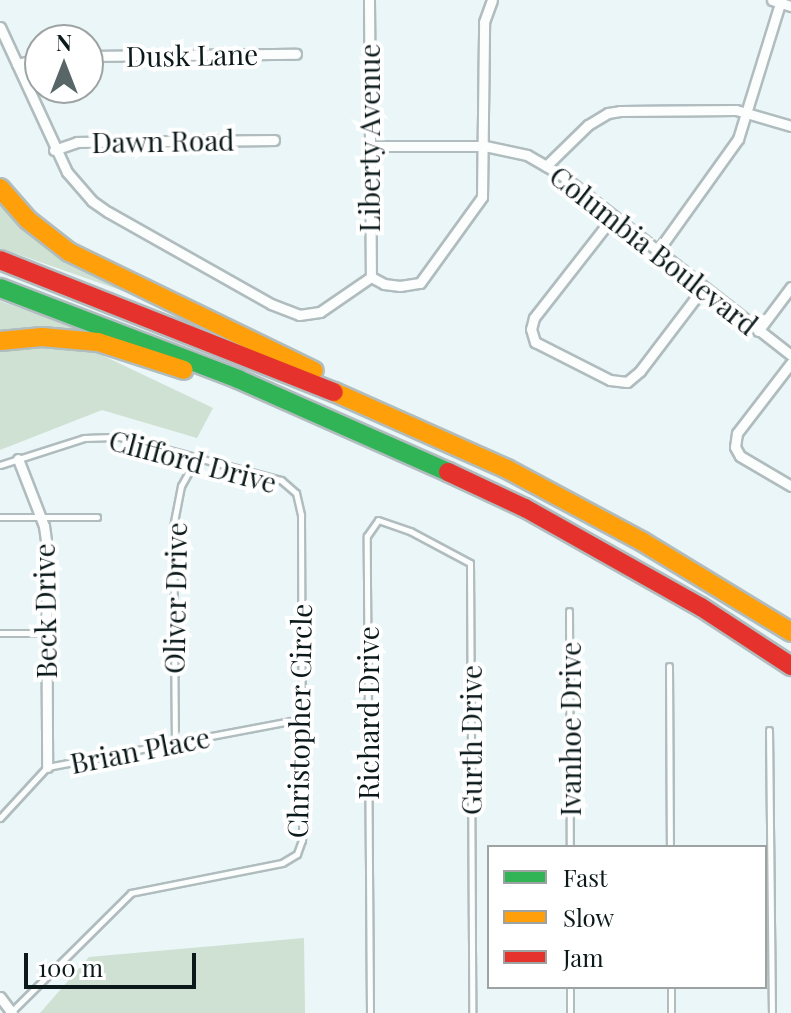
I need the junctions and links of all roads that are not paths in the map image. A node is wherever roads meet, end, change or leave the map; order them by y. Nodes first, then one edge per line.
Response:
1 (369, 0) edge
2 (492, 0) edge
3 (778, 1) edge
4 (791, 6) edge
5 (0, 27) edge
6 (296, 54) dead end
7 (104, 56) edge
8 (24, 62) edge
9 (17, 64) junction
10 (748, 112) junction
11 (791, 126) edge
12 (274, 140) dead end
13 (369, 146) junction
14 (485, 146) junction
15 (54, 150) junction
16 (546, 166) junction
17 (0, 188) edge
18 (612, 218) junction
19 (657, 252) junction
20 (0, 260) edge
21 (371, 277) junction
22 (791, 287) edge
23 (0, 288) edge
24 (703, 288) junction
25 (758, 331) junction
26 (0, 341) edge
27 (791, 355) edge
28 (791, 363) edge
29 (400, 420) junction
30 (364, 433) junction
31 (197, 457) junction
32 (18, 459) junction
33 (0, 465) edge
34 (791, 486) edge
35 (293, 490) joint
36 (0, 517) edge
37 (40, 517) junction
38 (97, 517) dead end
39 (470, 563) joint
40 (569, 611) dead end
41 (791, 632) edge
42 (0, 633) edge
43 (46, 633) junction
44 (669, 666) dead end
45 (791, 666) edge
46 (301, 719) junction
47 (769, 730) dead end
48 (175, 743) junction
49 (47, 767) junction
50 (0, 818) edge
51 (570, 845) edge
52 (670, 845) edge
53 (570, 989) edge
54 (671, 989) edge
55 (0, 997) edge
56 (11, 1012) edge
57 (370, 1013) edge
58 (472, 1013) edge
59 (570, 1013) edge
60 (671, 1013) edge
61 (772, 1013) edge

1 - 13 street, Liberty Avenue
2 - 14 street
3 - 4 street
3 - 10 street
5 - 9 street
6 - 7 street, Dusk Lane
8 - 9 street
9 - 15 street
10 - 11 street
10 - 16 street
10 - 19 street
12 - 15 street, Dawn Road
13 - 14 street, Columbia Boulevard
13 - 21 street, Liberty Avenue
14 - 16 street, Columbia Boulevard
14 - 21 street
15 - 21 street
16 - 18 street, Columbia Boulevard
17 - 29 highway
18 - 19 street, Columbia Boulevard
18 - 24 street
19 - 24 street, Columbia Boulevard
20 - 29 highway
22 - 25 street
23 - 30 highway
24 - 25 street, Columbia Boulevard
25 - 27 street, Columbia Boulevard
26 - 30 highway
28 - 34 street
29 - 41 highway
30 - 45 highway
31 - 32 lane, Clifford Drive
31 - 35 lane, Clifford Drive
31 - 48 lane, Oliver Drive
32 - 33 lane, Clifford Drive
32 - 37 street, Beck Drive
35 - 46 lane, Christopher Circle
36 - 37 lane
37 - 38 lane
37 - 43 street, Beck Drive
39 - 57 lane, Richard Drive
39 - 58 lane, Gurth Drive
40 - 51 lane, Ivanhoe Drive
42 - 43 lane
43 - 49 street, Beck Drive
44 - 52 lane
46 - 48 lane, Brian Place
46 - 56 lane, Christopher Circle
47 - 61 lane
48 - 49 lane, Brian Place
49 - 50 lane, Brian Place
53 - 59 lane
54 - 60 lane
55 - 56 street

